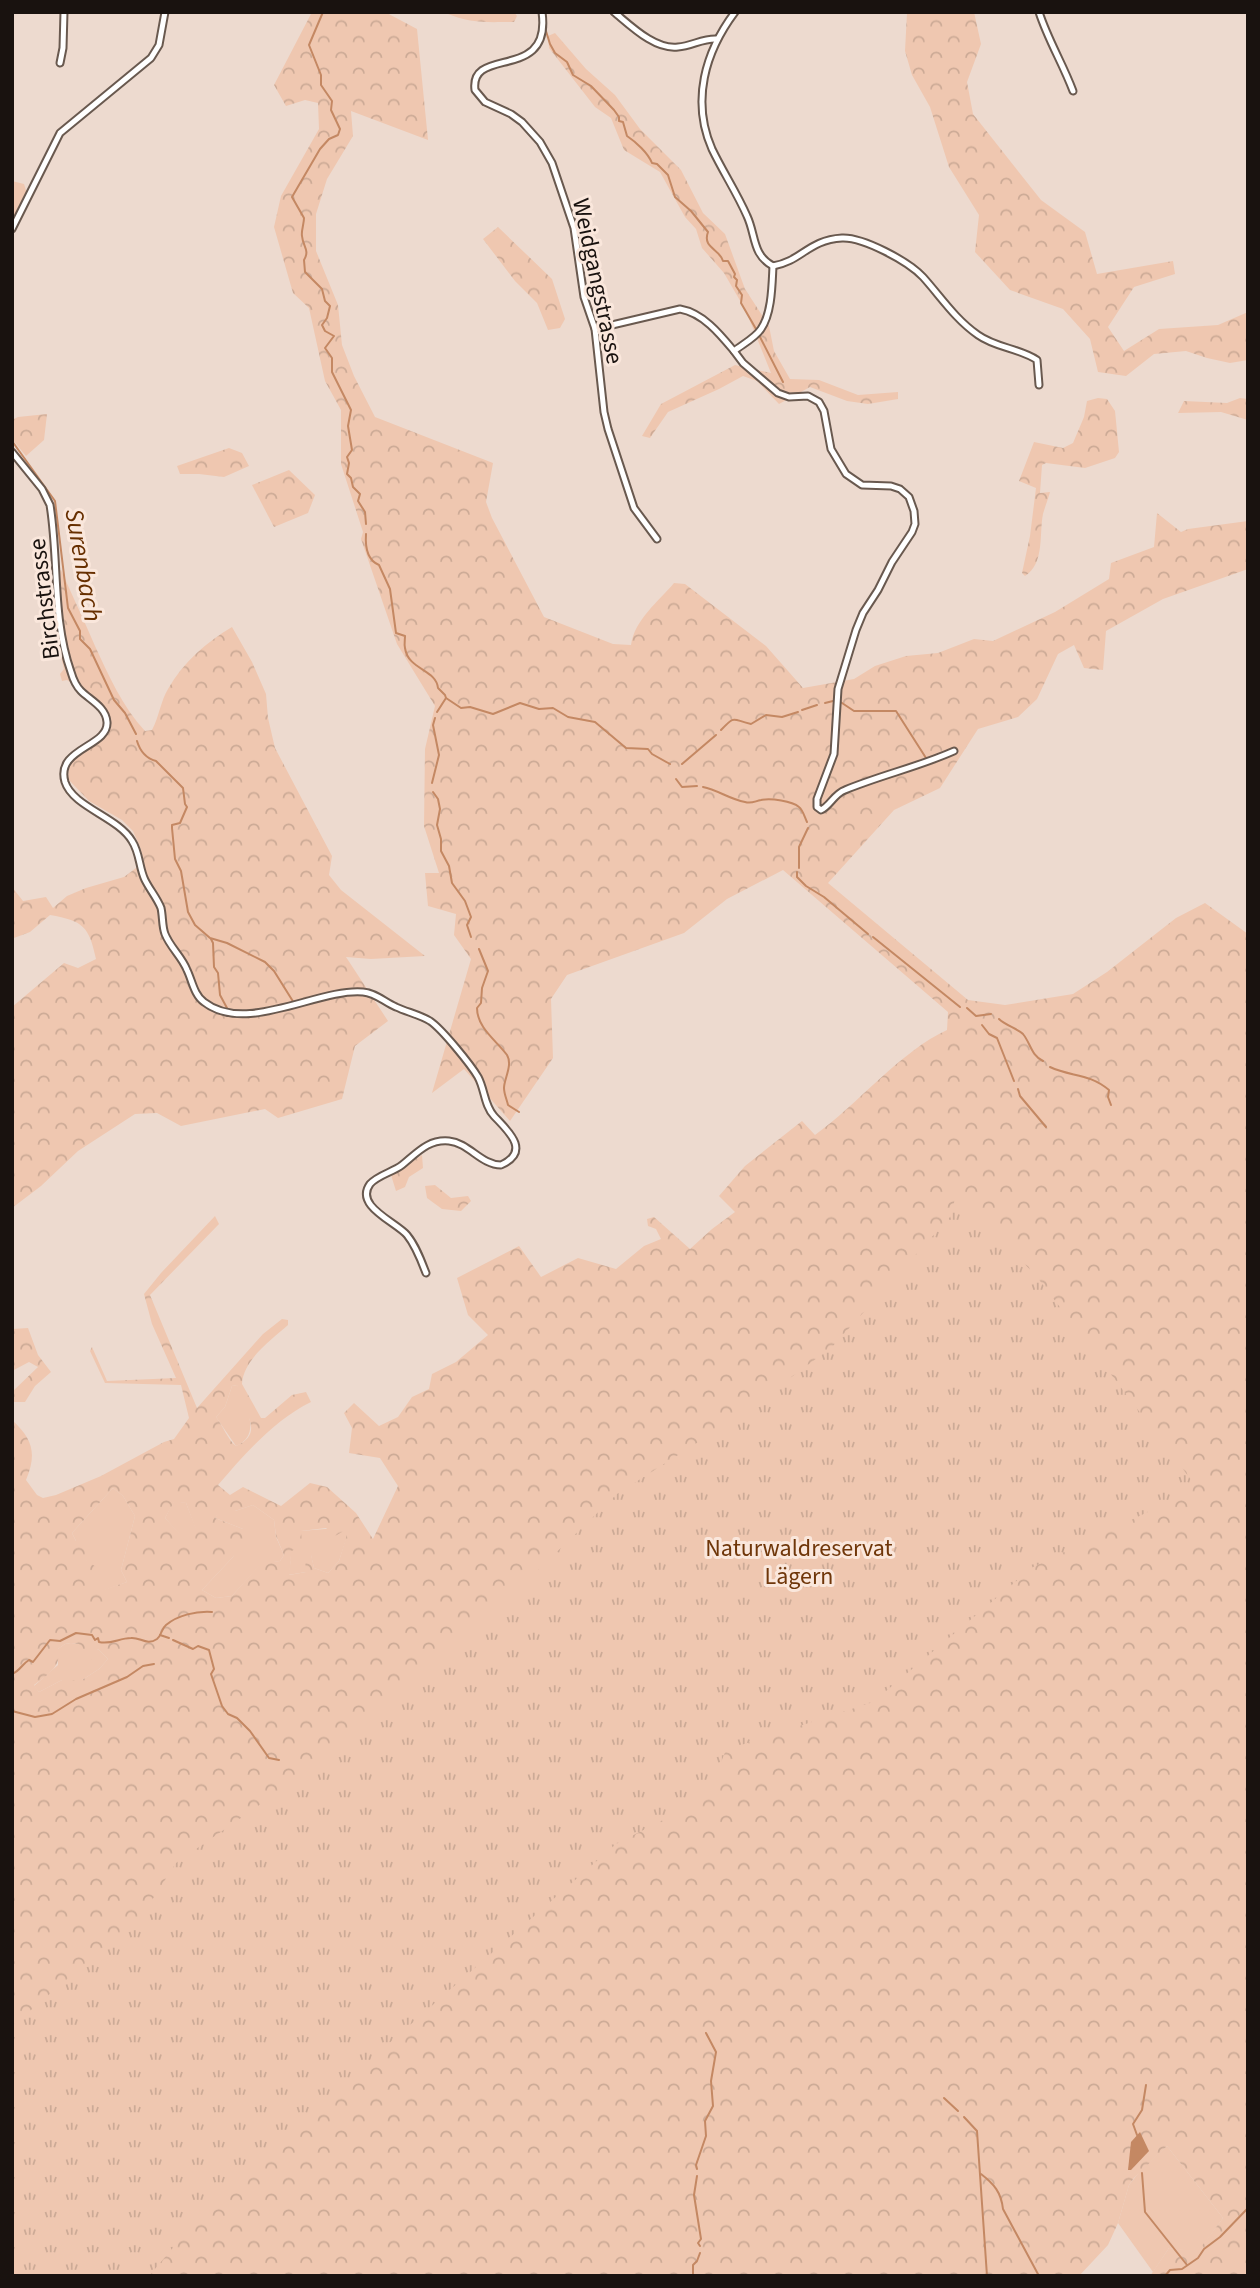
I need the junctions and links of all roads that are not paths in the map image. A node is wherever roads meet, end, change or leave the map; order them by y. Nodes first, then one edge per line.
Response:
1 (64, 12) edge
2 (165, 12) edge
3 (542, 12) edge
4 (614, 12) edge
5 (735, 12) edge
6 (1039, 12) edge
7 (717, 39) junction
8 (60, 63) dead end
9 (1073, 91) dead end
10 (12, 229) edge
11 (773, 266) junction
12 (595, 330) junction
13 (734, 351) junction
14 (1040, 385) dead end
15 (12, 452) edge
16 (657, 539) dead end
17 (954, 751) dead end
18 (426, 1273) dead end

1 - 8 street
2 - 10 street
3 - 12 street, Weidgangstrasse
4 - 7 street
5 - 7 street
6 - 9 street
7 - 11 street
11 - 13 street
11 - 14 street
12 - 13 street
12 - 16 street, Weidgangstrasse
13 - 17 street
15 - 18 street, Birchstrasse

